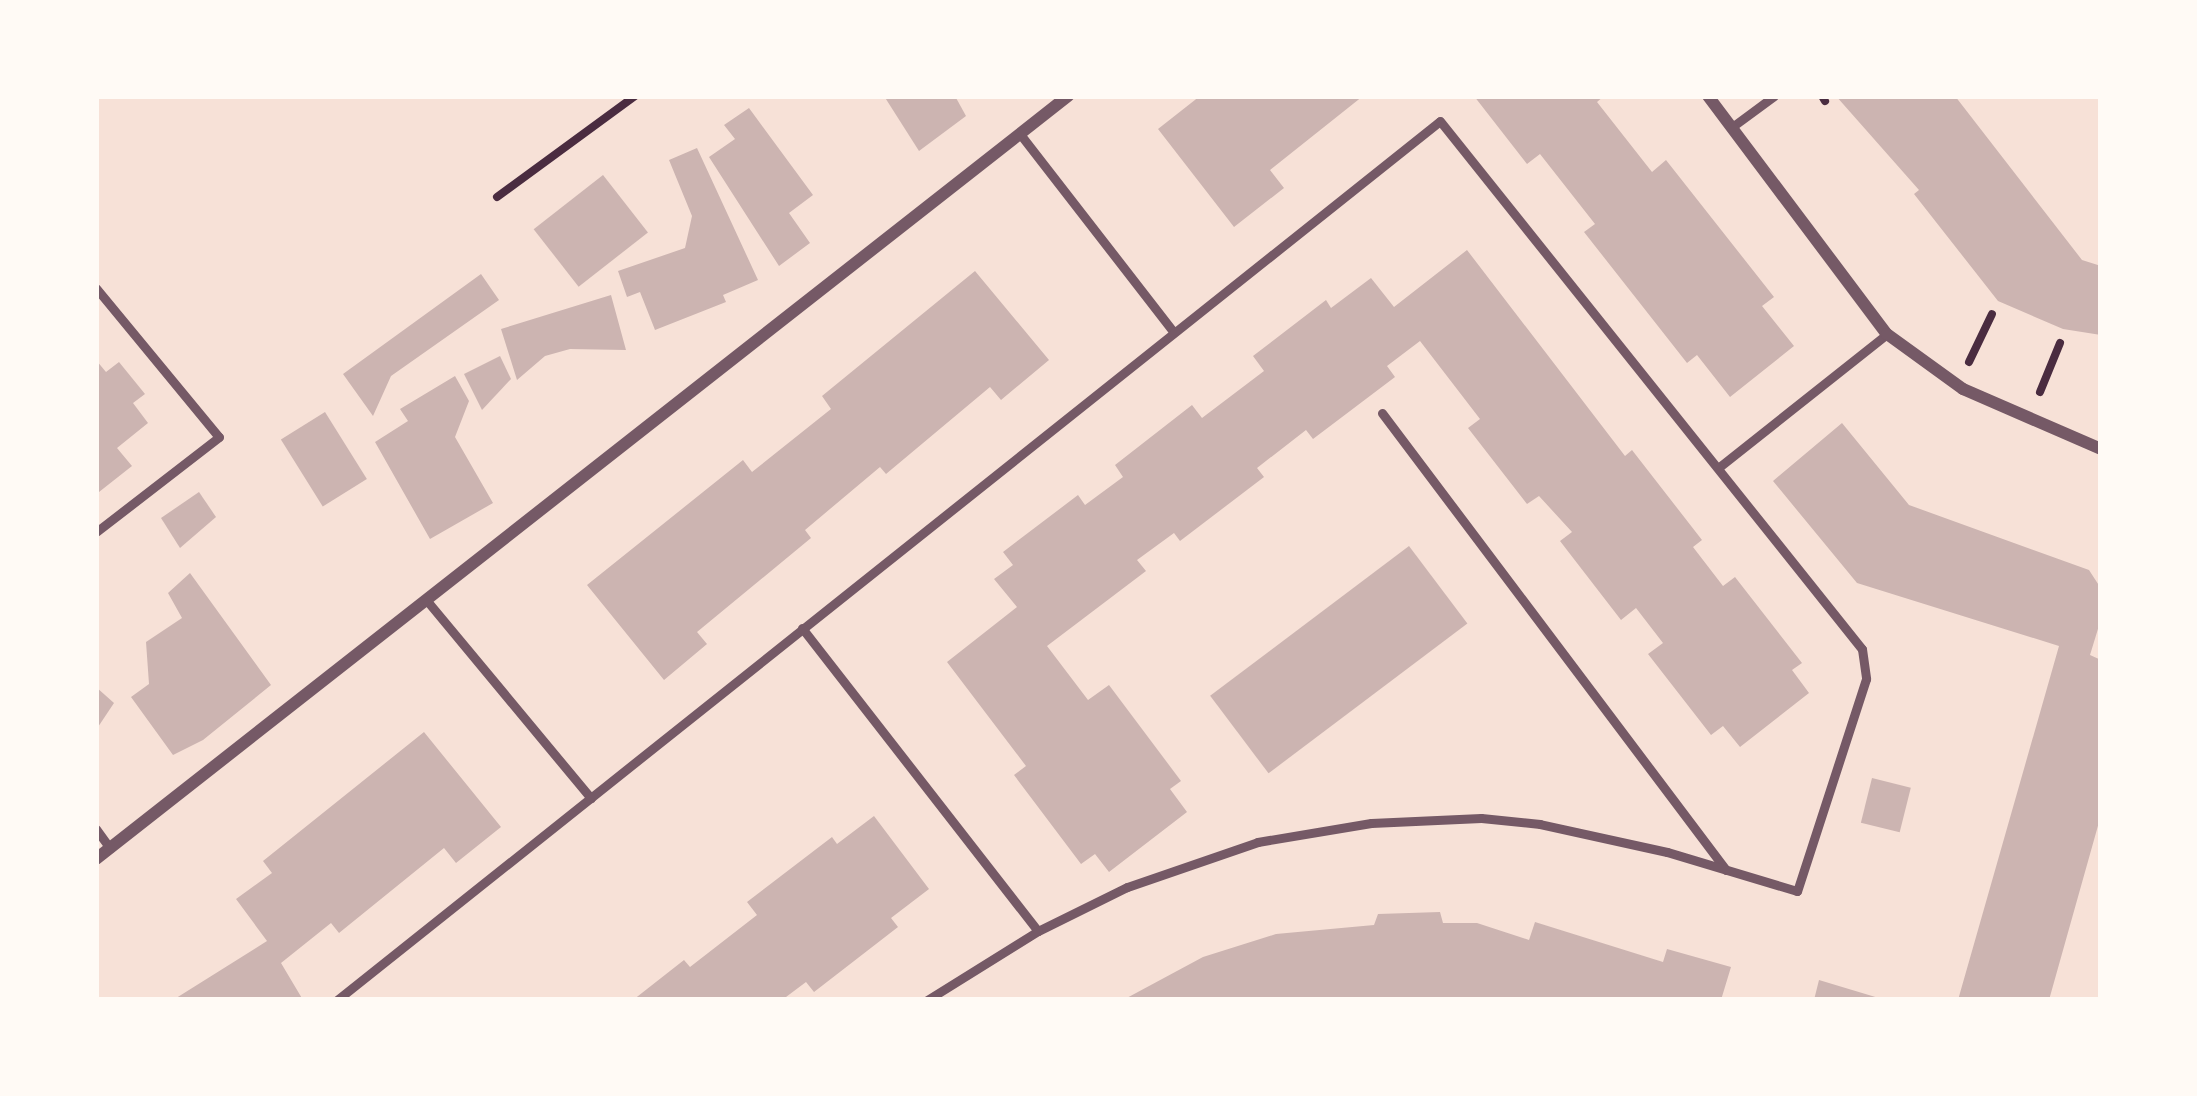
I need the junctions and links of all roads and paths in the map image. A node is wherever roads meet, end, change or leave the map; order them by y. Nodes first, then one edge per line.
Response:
1 (1068, 96) edge
2 (1708, 96) edge
3 (1774, 96) edge
4 (633, 97) edge
5 (1732, 128) junction
6 (1020, 134) junction
7 (497, 197) dead end
8 (96, 288) edge
9 (1992, 314) dead end
10 (1172, 330) junction
11 (1887, 334) junction
12 (2060, 343) dead end
13 (1958, 385) junction
14 (1382, 413) dead end
15 (2029, 421) junction
16 (2101, 448) edge
17 (1718, 468) junction
18 (96, 532) edge
19 (428, 602) junction
20 (802, 628) junction
21 (591, 798) junction
22 (96, 829) edge
23 (110, 848) junction
24 (96, 859) edge
25 (1726, 871) junction
26 (1038, 931) junction
27 (337, 1000) edge
28 (927, 1000) edge

1 - 6 street
2 - 5 street
3 - 5 lane
4 - 7 path
5 - 11 street
6 - 10 lane
6 - 19 street
8 - 18 lane
9 - 13 path
10 - 17 lane
10 - 20 lane
11 - 13 street
11 - 17 lane
12 - 15 path
13 - 15 street
14 - 25 lane
15 - 16 street
17 - 25 lane
19 - 21 lane
19 - 23 street
20 - 21 lane
20 - 26 lane
21 - 27 lane
22 - 23 lane
23 - 24 street
25 - 26 lane
26 - 28 lane

